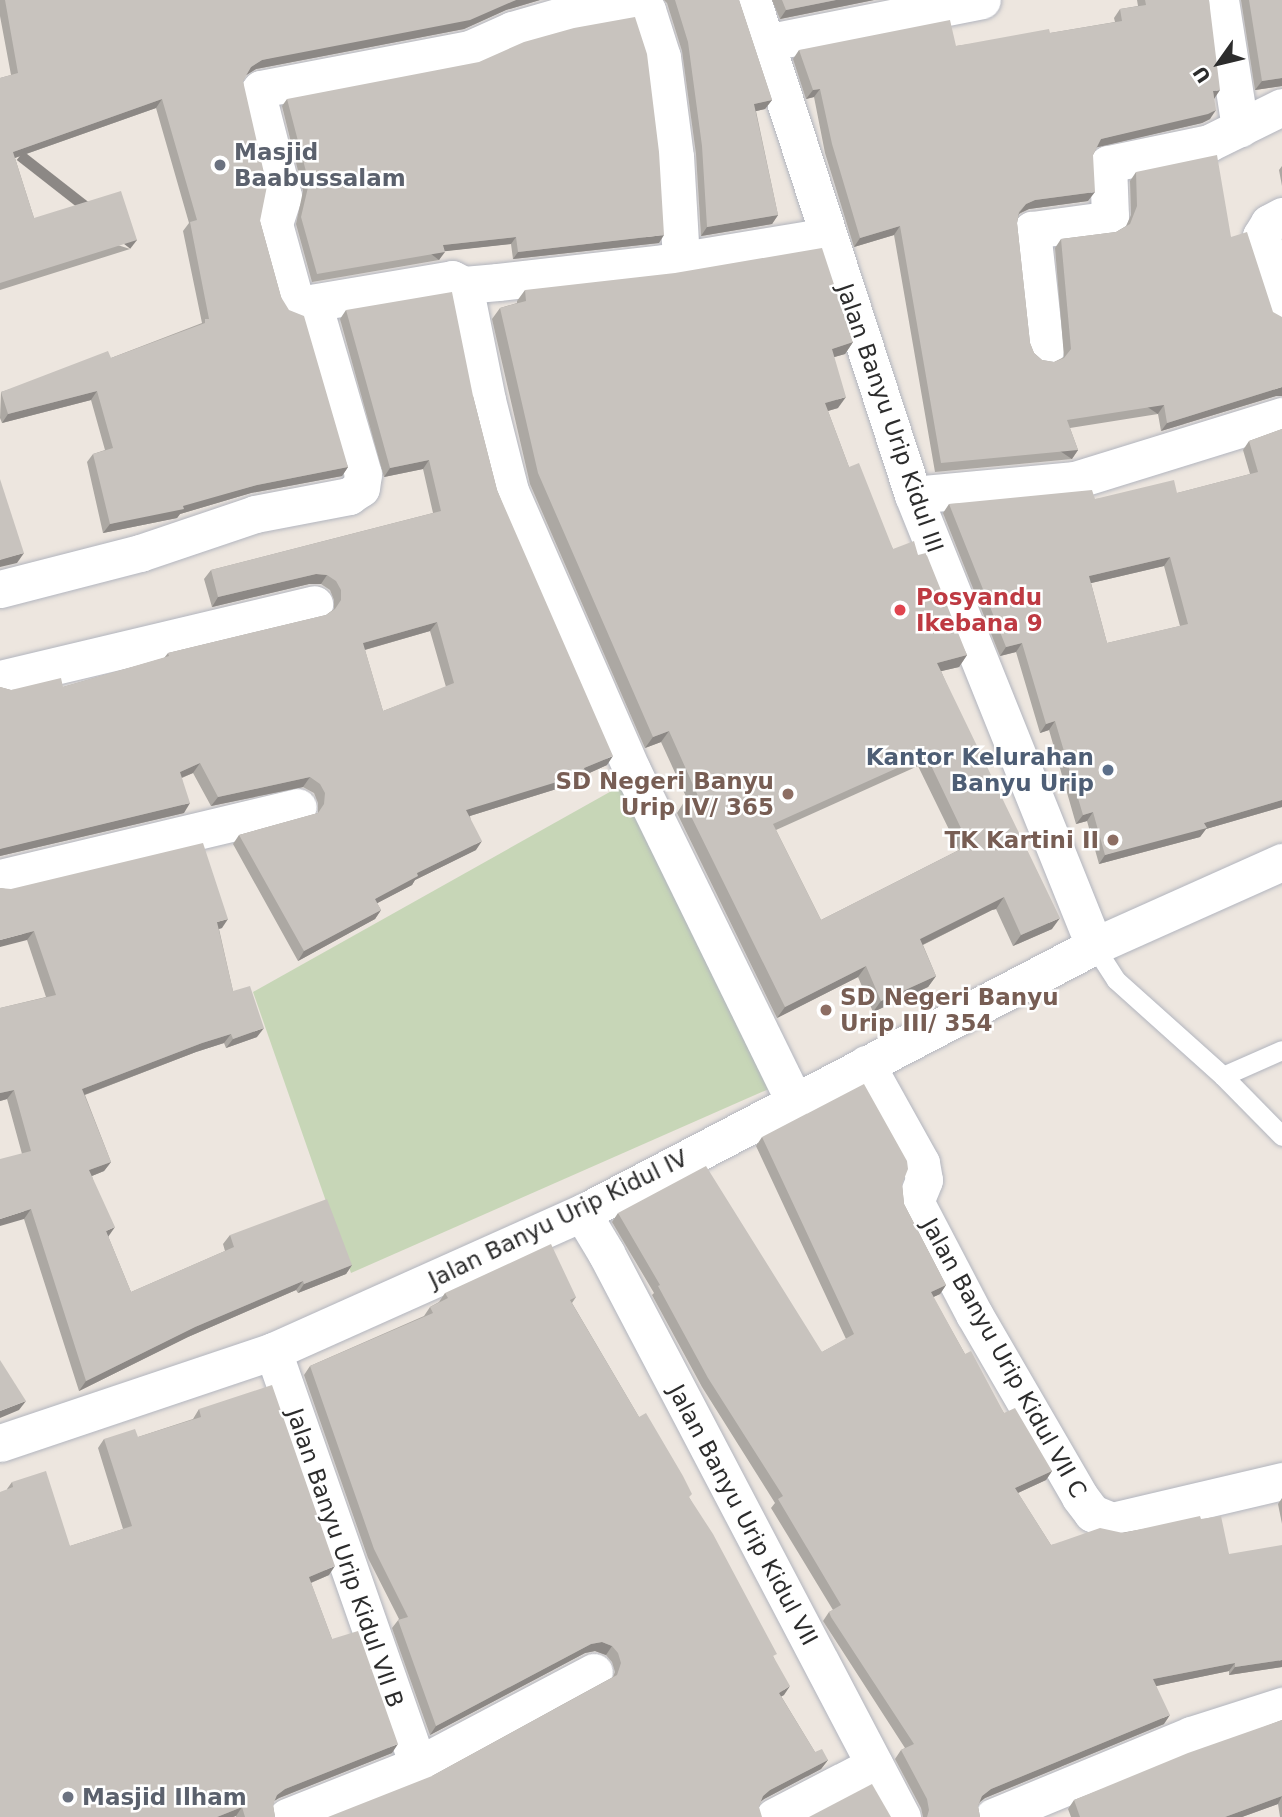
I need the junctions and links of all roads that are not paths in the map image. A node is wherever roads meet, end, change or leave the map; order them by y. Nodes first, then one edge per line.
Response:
1 (752, 0) edge
2 (982, 0) edge
3 (1220, 0) edge
4 (765, 43) junction
5 (1282, 107) edge
6 (1240, 128) junction
7 (1282, 216) edge
8 (828, 236) junction
9 (681, 260) junction
10 (464, 285) junction
11 (313, 303) junction
12 (1282, 306) edge
13 (1045, 350) dead end
14 (1282, 416) edge
15 (913, 495) junction
16 (0, 589) edge
17 (314, 604) dead end
18 (0, 679) edge
19 (298, 807) dead end
20 (1282, 862) edge
21 (0, 878) edge
22 (1094, 946) junction
23 (1282, 1050) edge
24 (866, 1064) junction
25 (1223, 1076) junction
26 (795, 1102) junction
27 (1282, 1136) edge
28 (582, 1213) junction
29 (272, 1350) junction
30 (0, 1443) edge
31 (1282, 1481) edge
32 (594, 1672) dead end
33 (1282, 1706) edge
34 (418, 1765) junction
35 (874, 1765) junction
36 (287, 1817) edge
37 (774, 1817) edge
38 (902, 1817) edge
39 (993, 1817) edge

1 - 4 street, Jalan Banyu Urip Kidul III
2 - 4 street
3 - 6 street
4 - 8 street, Jalan Banyu Urip Kidul III
5 - 6 street
6 - 13 street
7 - 12 street
8 - 9 street
8 - 15 street, Jalan Banyu Urip Kidul III
9 - 10 street
9 - 11 street
10 - 11 street
10 - 26 street
11 - 16 street
14 - 15 street
15 - 22 street, Jalan Banyu Urip Kidul III
17 - 18 street
19 - 21 street
20 - 22 street, Jalan Banyu Urip Kidul IV
22 - 24 street, Jalan Banyu Urip Kidul IV
22 - 25 lane
23 - 25 lane
24 - 26 street, Jalan Banyu Urip Kidul IV
24 - 31 street, Jalan Banyu Urip Kidul VII C
25 - 27 lane
26 - 28 street, Jalan Banyu Urip Kidul IV
28 - 29 street, Jalan Banyu Urip Kidul IV
28 - 35 street, Jalan Banyu Urip Kidul VII
29 - 30 street, Jalan Banyu Urip Kidul IV
29 - 34 street, Jalan Banyu Urip Kidul VII B
32 - 34 street
33 - 39 street
34 - 36 street
35 - 37 street
35 - 38 street, Jalan Banyu Urip Kidul VII

